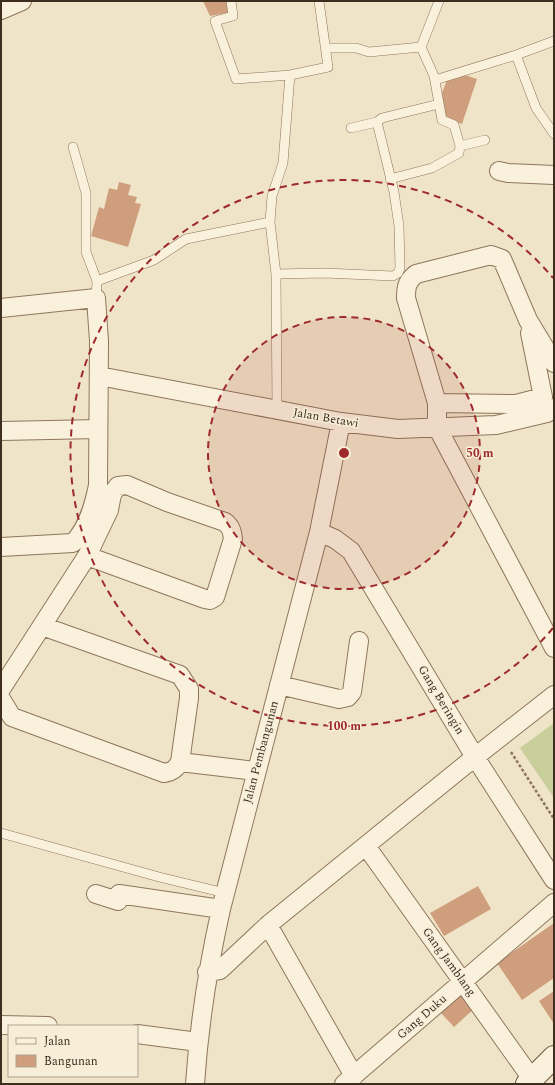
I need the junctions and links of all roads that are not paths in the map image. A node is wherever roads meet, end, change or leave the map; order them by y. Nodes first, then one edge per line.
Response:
1 (22, 1) edge
2 (231, 1) edge
3 (319, 1) edge
4 (439, 1) edge
5 (1, 10) edge
6 (554, 41) edge
7 (421, 47) junction
8 (326, 48) junction
9 (516, 55) junction
10 (290, 75) junction
11 (435, 80) junction
12 (438, 104) junction
13 (377, 122) junction
14 (351, 128) dead end
15 (554, 134) edge
16 (485, 140) dead end
17 (460, 146) junction
18 (73, 147) dead end
19 (499, 171) dead end
20 (554, 175) edge
21 (390, 179) junction
22 (270, 222) junction
23 (276, 274) junction
24 (97, 289) junction
25 (1, 308) edge
26 (528, 320) junction
27 (554, 363) edge
28 (99, 376) junction
29 (437, 403) junction
30 (550, 406) edge
31 (277, 410) junction
32 (341, 422) junction
33 (437, 427) junction
34 (98, 429) junction
35 (1, 431) edge
36 (319, 532) junction
37 (1, 547) edge
38 (87, 556) junction
39 (42, 626) junction
40 (359, 641) dead end
41 (554, 648) edge
42 (279, 685) junction
43 (1, 689) edge
44 (554, 695) edge
45 (1, 699) edge
46 (475, 757) junction
47 (180, 762) junction
48 (256, 771) junction
49 (1, 833) edge
50 (366, 846) junction
51 (554, 880) edge
52 (96, 894) dead end
53 (223, 901) junction
54 (554, 903) edge
55 (268, 925) junction
56 (207, 972) junction
57 (463, 982) junction
58 (138, 1034) edge
59 (198, 1042) junction
60 (554, 1057) edge
61 (349, 1080) edge
62 (530, 1081) edge
63 (195, 1084) edge

1 - 5 street
2 - 10 lane
3 - 8 lane
4 - 7 lane
6 - 9 lane
7 - 8 lane
7 - 11 lane
8 - 10 lane
9 - 11 lane
9 - 15 lane
10 - 22 lane
11 - 12 lane
12 - 13 lane
12 - 17 lane
13 - 14 lane
13 - 21 lane
16 - 17 lane
17 - 21 lane
18 - 24 lane
19 - 20 street
21 - 23 lane
22 - 23 lane
22 - 24 lane
23 - 31 lane
24 - 25 street
24 - 28 street
26 - 27 street
26 - 29 street
26 - 30 street
28 - 31 street, Jalan Betawi
28 - 34 street
29 - 30 street
29 - 33 street
30 - 33 street, Jalan Betawi
31 - 32 street, Jalan Betawi
32 - 33 street, Jalan Betawi
32 - 36 street, Jalan Pembangunan
33 - 41 street
34 - 35 street
34 - 37 street
36 - 42 street, Jalan Pembangunan
36 - 46 street, Gang Beringin
38 - 38 street
38 - 39 street
39 - 43 street
39 - 47 street
40 - 42 street
42 - 48 street, Jalan Pembangunan
44 - 46 street
45 - 47 street
46 - 50 street
46 - 51 street, Gang Beringin
47 - 48 street
48 - 53 street, Jalan Pembangunan
49 - 53 lane
50 - 55 street
50 - 57 street, Gang Jamblang
52 - 53 street
53 - 56 street, Jalan Pembangunan
54 - 57 street, Gang Duku
55 - 56 street
55 - 61 street
56 - 59 street, Jalan Pembangunan
57 - 61 street, Gang Duku
57 - 62 street, Gang Jamblang
58 - 59 street
59 - 63 street, Jalan Pembangunan
60 - 62 main road

